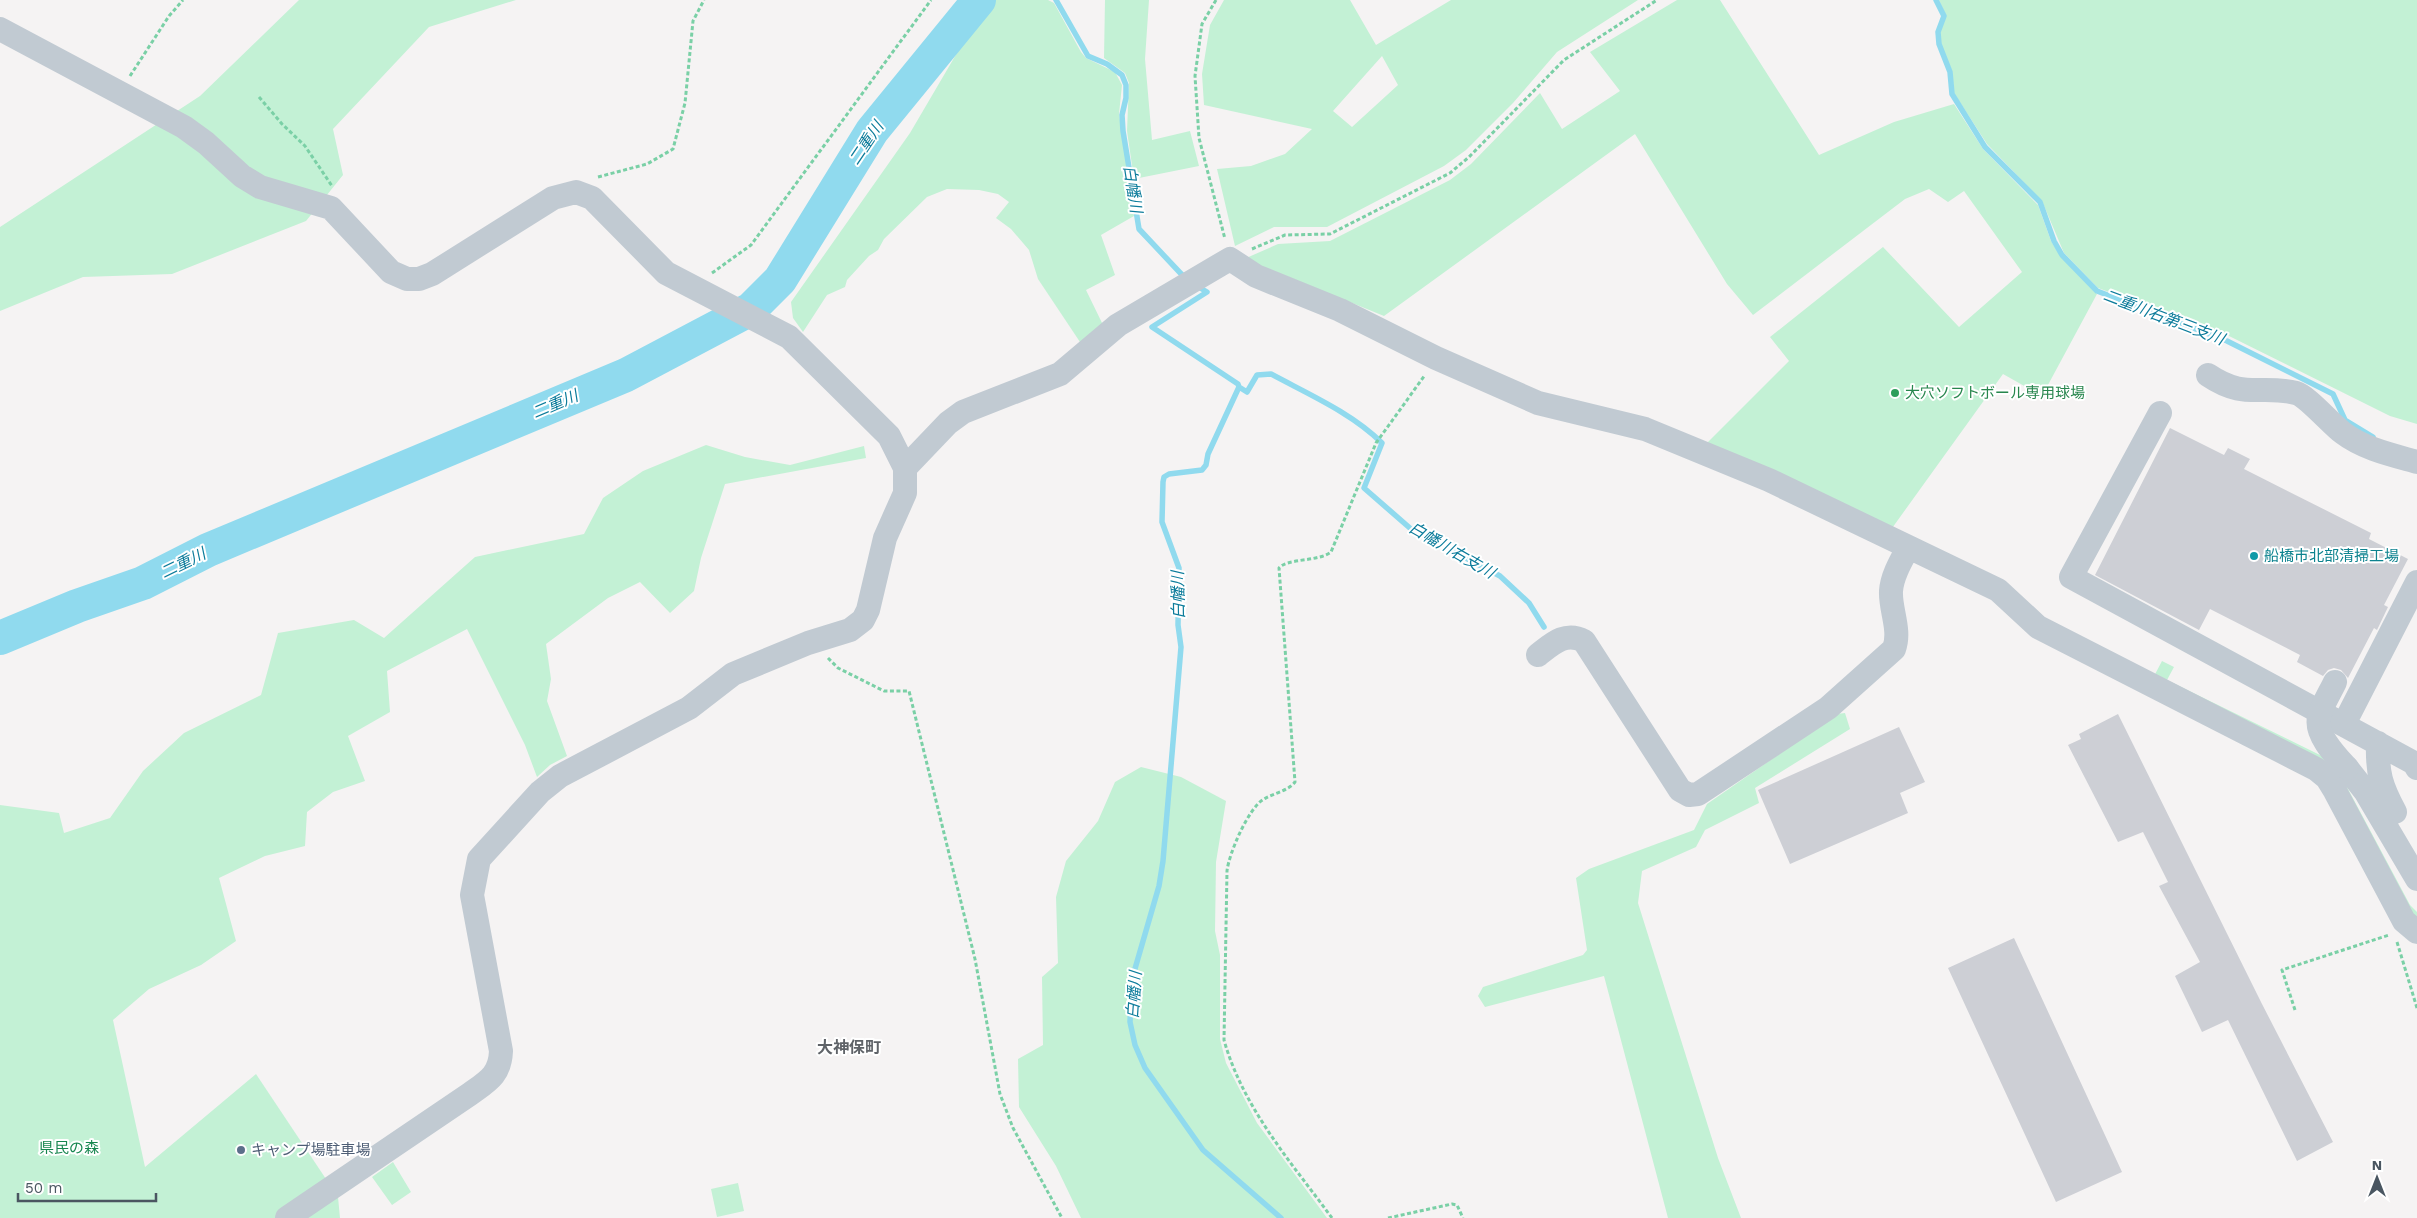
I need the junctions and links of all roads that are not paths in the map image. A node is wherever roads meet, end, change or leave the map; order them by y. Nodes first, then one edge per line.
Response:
1 (0, 29) edge
2 (2208, 375) dead end
3 (2160, 413) dead end
4 (2417, 462) edge
5 (905, 468) junction
6 (1908, 548) junction
7 (2417, 582) edge
8 (1538, 656) dead end
9 (2335, 682) dead end
10 (2344, 724) junction
11 (2378, 743) junction
12 (2416, 763) edge
13 (2417, 854) edge
14 (2417, 879) edge
15 (2417, 932) edge
16 (287, 1218) edge

1 - 5 street
2 - 4 street
3 - 10 street
5 - 6 street
5 - 16 street
6 - 8 street
6 - 15 street
7 - 10 street
9 - 14 street, bridge
10 - 11 street
11 - 12 street
11 - 13 street

